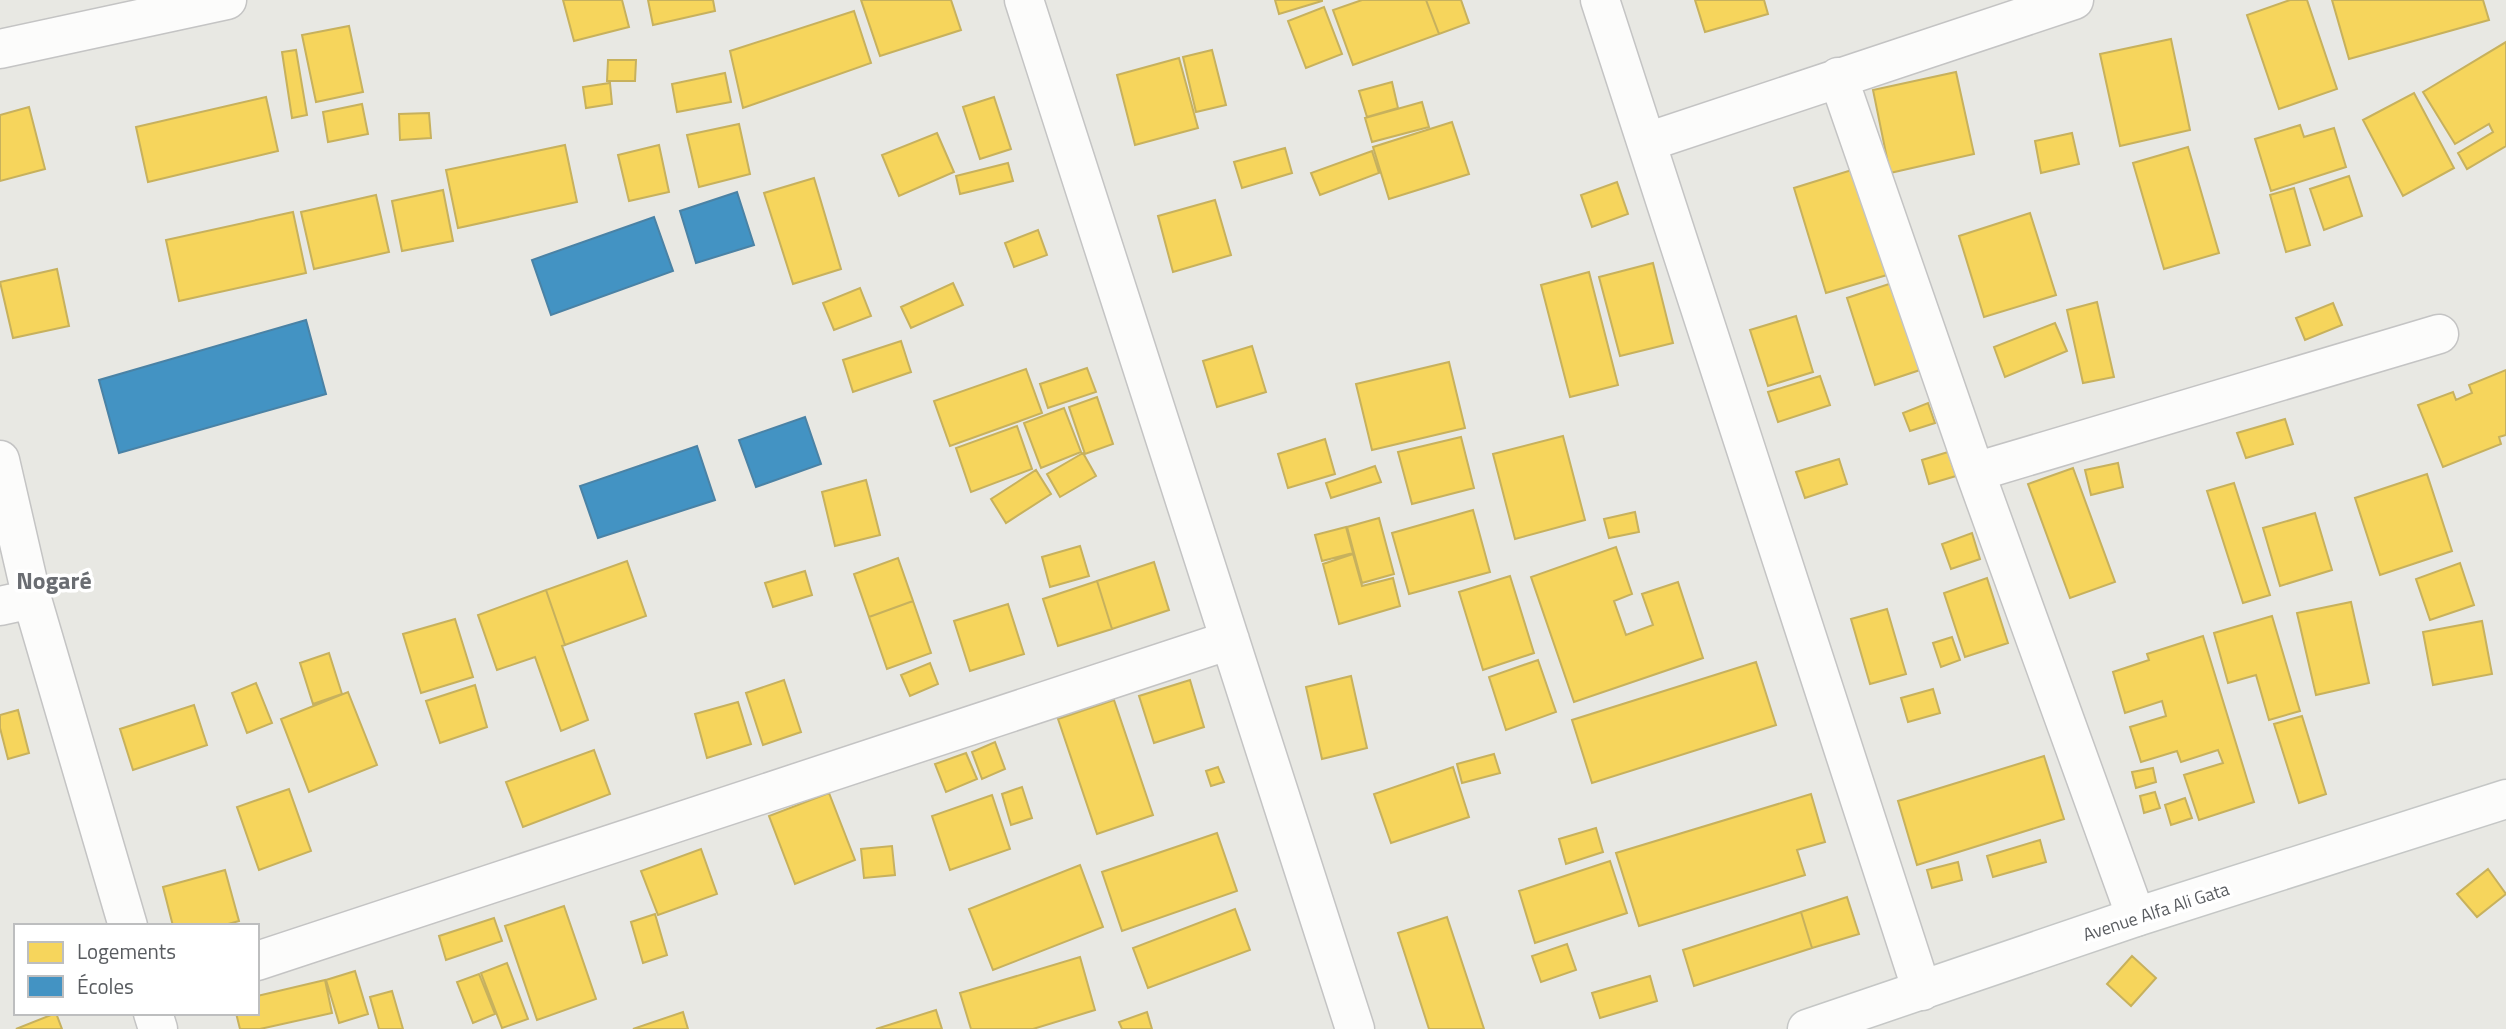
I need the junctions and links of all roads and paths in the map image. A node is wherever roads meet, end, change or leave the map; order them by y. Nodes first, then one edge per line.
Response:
1 (227, 0) edge
2 (1024, 0) edge
3 (1600, 0) edge
4 (2074, 0) edge
5 (0, 49) edge
6 (1838, 77) junction
7 (1647, 142) junction
8 (2439, 334) dead end
9 (0, 460) edge
10 (1975, 472) junction
11 (16, 603) edge
12 (1230, 640) junction
13 (2506, 799) edge
14 (2136, 917) junction
15 (127, 924) edge
16 (259, 960) edge
17 (1922, 991) junction
18 (1355, 1029) edge
19 (1807, 1029) edge

1 - 5 street
2 - 12 street
3 - 7 street
4 - 6 street
6 - 7 street
6 - 10 street
7 - 17 street
8 - 10 street
9 - 11 street
10 - 14 street
11 - 15 street
12 - 16 street
12 - 18 street
13 - 14 street, Avenue Alfa Ali Gata
14 - 17 street, Avenue Alfa Ali Gata
17 - 19 street, Avenue Alfa Ali Gata

